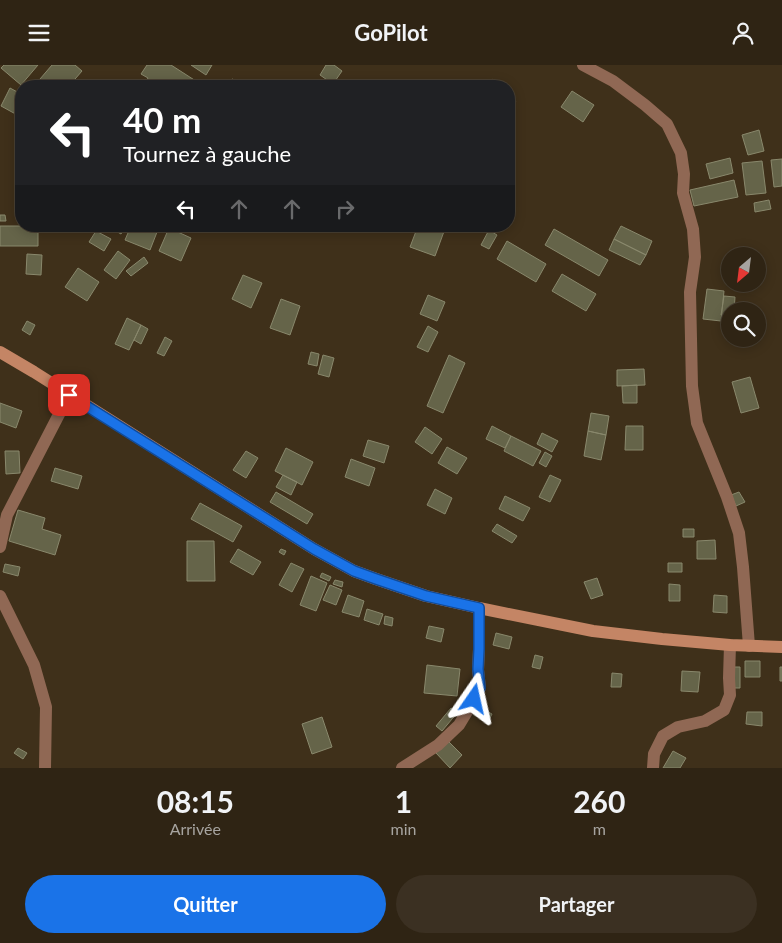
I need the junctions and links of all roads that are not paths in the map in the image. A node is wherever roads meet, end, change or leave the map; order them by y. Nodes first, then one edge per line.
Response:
1 (583, 65) edge
2 (0, 352) edge
3 (69, 395) junction
4 (0, 547) edge
5 (0, 596) edge
6 (479, 608) junction
7 (730, 645) junction
8 (749, 646) junction
9 (782, 647) edge
10 (45, 768) edge
11 (402, 768) edge
12 (653, 768) edge

1 - 8 street
2 - 3 street
3 - 4 street
3 - 6 street
5 - 10 street
6 - 7 street
6 - 11 street
7 - 8 street
7 - 12 street
8 - 9 street

